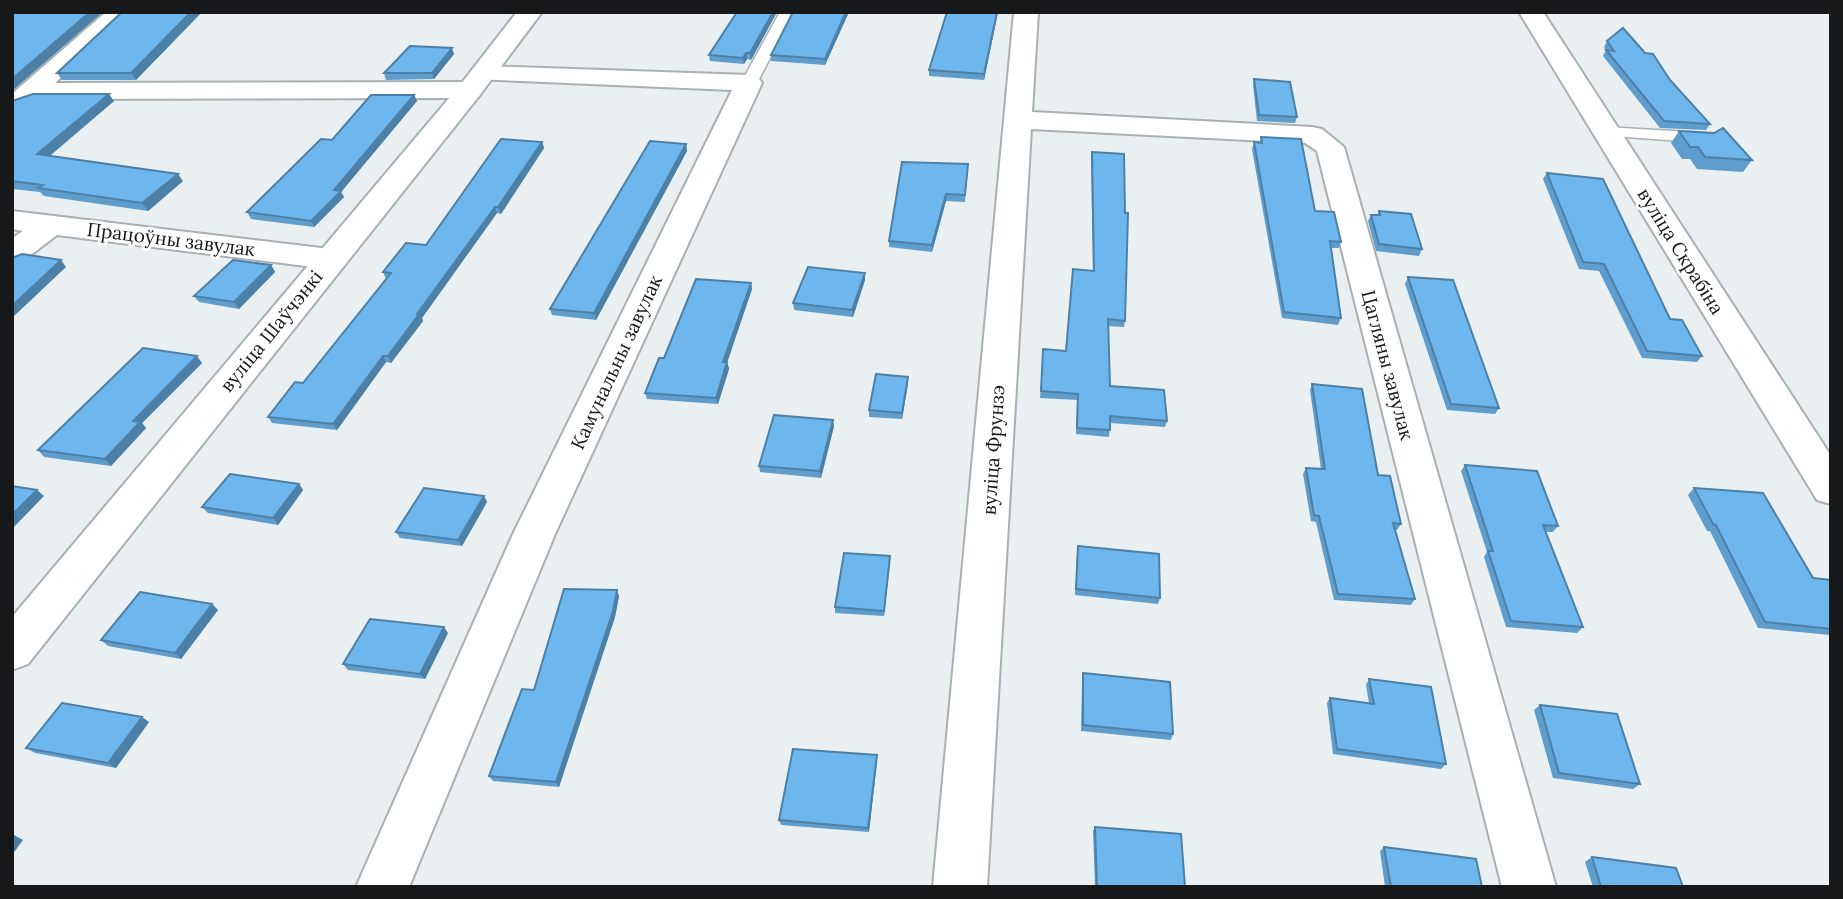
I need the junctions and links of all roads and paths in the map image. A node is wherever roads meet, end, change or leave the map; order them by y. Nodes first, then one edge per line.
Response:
1 (120, 12) edge
2 (530, 12) edge
3 (787, 12) edge
4 (1026, 12) edge
5 (1531, 12) edge
6 (477, 82) junction
7 (749, 83) junction
8 (22, 99) edge
9 (1018, 120) junction
10 (1606, 132) junction
11 (1706, 138) edge
12 (12, 220) edge
13 (50, 225) junction
14 (12, 254) edge
15 (330, 259) junction
16 (1831, 489) edge
17 (12, 650) edge
18 (382, 887) edge
19 (960, 887) edge
20 (1529, 887) edge

1 - 8 street
2 - 6 street, вуліца Шаўчэнкі
3 - 7 lane
4 - 9 street, вуліца Фрунзэ
5 - 10 street, вуліца Скрабіна
6 - 7 street
6 - 8 street
6 - 15 street, вуліца Шаўчэнкі
7 - 18 street, Камунальны завулак
9 - 19 street, вуліца Фрунзэ
9 - 20 street, Цагляны завулак
10 - 11 lane
10 - 16 street, вуліца Скрабіна
12 - 13 street, Працоўны завулак
13 - 14 street
13 - 15 street, Працоўны завулак
15 - 17 street, вуліца Шаўчэнкі

